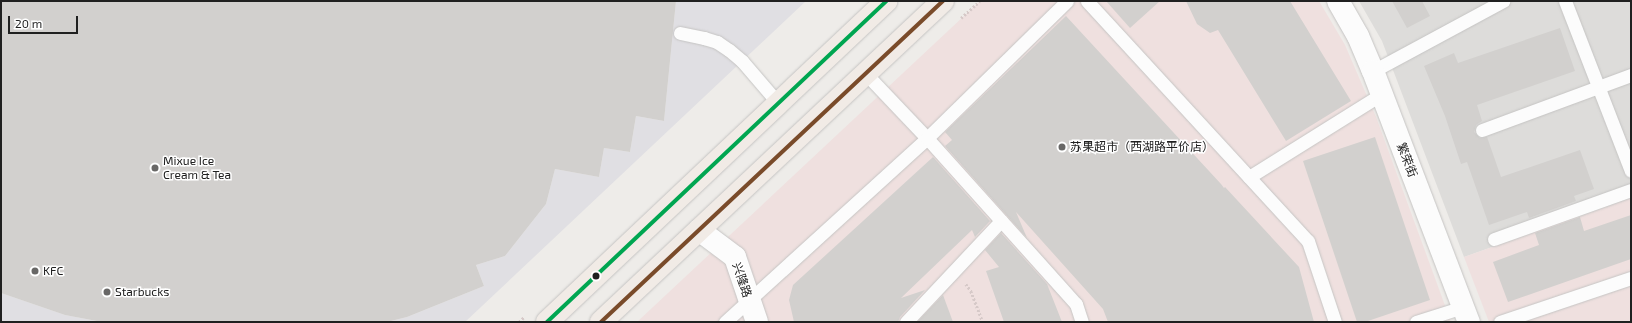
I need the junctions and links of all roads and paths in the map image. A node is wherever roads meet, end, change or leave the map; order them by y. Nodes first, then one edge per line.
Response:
1 (886, 1) edge
2 (943, 1) edge
3 (1067, 1) edge
4 (1087, 1) edge
5 (1338, 1) edge
6 (1503, 1) edge
7 (1564, 1) edge
8 (680, 33) dead end
9 (1373, 71) junction
10 (866, 74) junction
11 (1631, 75) edge
12 (1598, 87) junction
13 (1382, 94) junction
14 (778, 103) junction
15 (1482, 130) dead end
16 (927, 138) junction
17 (1631, 170) edge
18 (1249, 177) junction
19 (1631, 190) edge
20 (1002, 221) junction
21 (699, 230) junction
22 (1494, 239) dead end
23 (956, 269) junction
24 (1631, 278) edge
25 (749, 299) junction
26 (1466, 314) edge
27 (547, 322) edge
28 (601, 322) edge
29 (725, 322) edge
30 (757, 322) edge
31 (906, 322) edge
32 (983, 322) edge
33 (1082, 322) edge
34 (1335, 322) edge
35 (1416, 322) edge
36 (1500, 322) edge

1 - 14 main road
2 - 10 main road
3 - 16 lane
4 - 18 lane
5 - 9 street, 繁荣街
6 - 9 lane
7 - 12 lane
8 - 14 lane
9 - 13 street, 繁荣街
10 - 16 lane
10 - 21 main road
11 - 12 lane
12 - 15 lane
12 - 17 lane
13 - 18 lane
13 - 26 street, 繁荣街
14 - 27 main road
16 - 20 lane
16 - 25 lane
18 - 34 lane
19 - 22 lane
20 - 23 lane
20 - 33 lane
21 - 25 street, 兴隆路
21 - 28 main road
23 - 31 lane
23 - 32 path
24 - 36 lane
25 - 29 lane
25 - 30 street, 兴隆路
26 - 35 lane

